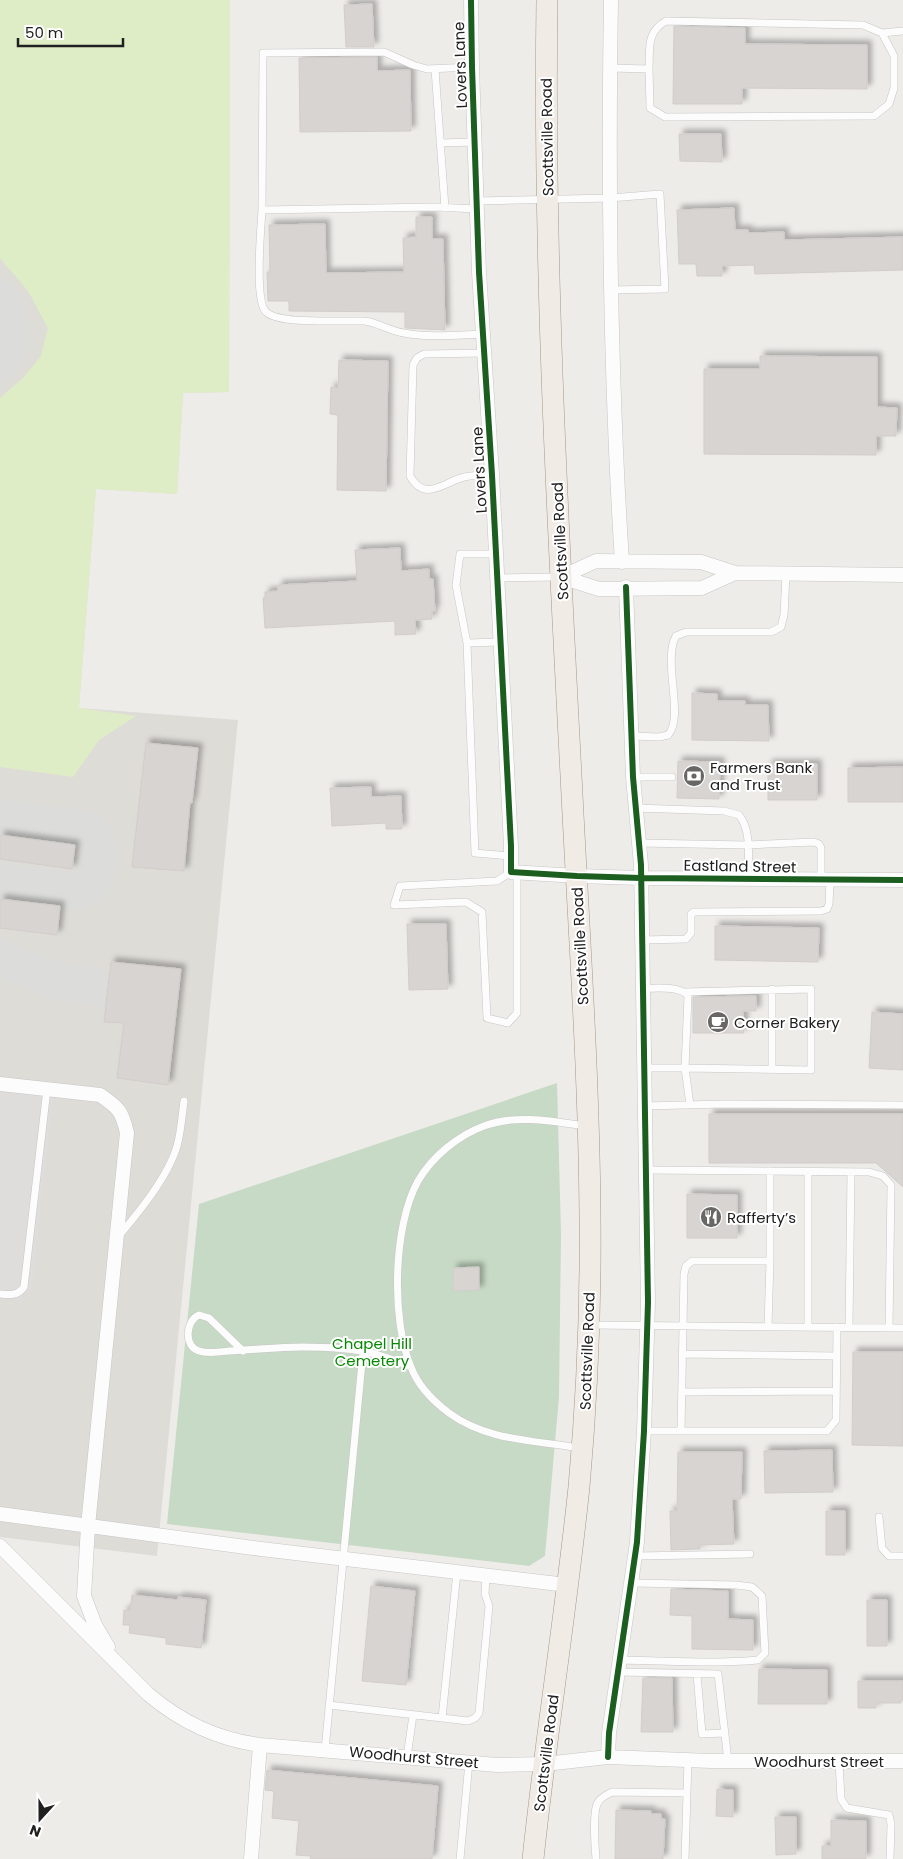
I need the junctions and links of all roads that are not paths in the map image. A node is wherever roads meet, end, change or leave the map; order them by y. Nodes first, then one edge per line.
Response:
1 (472, 0) edge
2 (547, 0) edge
3 (612, 0) edge
4 (903, 31) edge
5 (882, 33) junction
6 (472, 67) junction
7 (610, 68) junction
8 (435, 69) junction
9 (650, 69) junction
10 (475, 142) junction
11 (440, 143) junction
12 (610, 198) junction
13 (547, 200) junction
14 (477, 205) junction
15 (445, 208) junction
16 (262, 210) junction
17 (611, 290) junction
18 (484, 334) junction
19 (485, 353) junction
20 (492, 475) junction
21 (496, 554) junction
22 (622, 562) junction
23 (735, 573) junction
24 (786, 574) junction
25 (903, 575) edge
26 (561, 577) junction
27 (497, 578) junction
28 (626, 587) junction
29 (468, 642) junction
30 (500, 642) junction
31 (631, 736) junction
32 (632, 777) junction
33 (672, 777) dead end
34 (635, 808) junction
35 (639, 843) junction
36 (747, 845) junction
37 (511, 856) junction
38 (514, 872) junction
39 (577, 876) junction
40 (641, 878) junction
41 (748, 879) junction
42 (826, 880) junction
43 (903, 880) edge
44 (642, 940) junction
45 (642, 988) junction
46 (772, 989) junction
47 (685, 992) junction
48 (644, 1068) junction
49 (685, 1068) junction
50 (772, 1070) junction
51 (0, 1084) edge
52 (47, 1089) junction
53 (184, 1101) dead end
54 (690, 1105) junction
55 (903, 1105) edge
56 (644, 1106) junction
57 (588, 1127) junction
58 (646, 1170) junction
59 (770, 1171) junction
60 (808, 1172) junction
61 (851, 1172) junction
62 (117, 1239) junction
63 (770, 1261) junction
64 (0, 1294) edge
65 (647, 1324) junction
66 (589, 1325) junction
67 (683, 1325) junction
68 (768, 1326) junction
69 (808, 1326) junction
70 (837, 1326) junction
71 (849, 1327) junction
72 (889, 1328) junction
73 (903, 1328) edge
74 (243, 1350) junction
75 (363, 1352) junction
76 (682, 1354) junction
77 (837, 1356) junction
78 (410, 1367) junction
79 (836, 1391) junction
80 (682, 1392) junction
81 (644, 1431) junction
82 (681, 1431) junction
83 (582, 1448) junction
84 (0, 1514) edge
85 (879, 1516) dead end
86 (88, 1526) junction
87 (0, 1546) edge
88 (750, 1554) dead end
89 (636, 1556) junction
90 (903, 1556) edge
91 (343, 1559) junction
92 (457, 1572) junction
93 (486, 1576) junction
94 (632, 1583) junction
95 (568, 1585) junction
96 (118, 1664) junction
97 (619, 1666) junction
98 (698, 1674) junction
99 (329, 1705) junction
100 (413, 1715) junction
101 (442, 1718) junction
102 (725, 1733) junction
103 (260, 1745) junction
104 (325, 1750) junction
105 (407, 1757) junction
106 (608, 1757) junction
107 (688, 1760) junction
108 (728, 1761) junction
109 (839, 1761) junction
110 (903, 1761) edge
111 (469, 1762) junction
112 (545, 1764) junction
113 (687, 1793) junction
114 (250, 1859) edge
115 (460, 1859) edge
116 (533, 1859) edge
117 (596, 1859) edge
118 (685, 1859) edge
119 (890, 1859) edge

1 - 6 street, Lovers Lane
2 - 13 main road, Scottsville Road
3 - 7 street
4 - 5 lane
5 - 9 lane
5 - 9 lane
6 - 8 lane
6 - 10 street, Lovers Lane
7 - 9 lane
7 - 12 street
8 - 11 lane
8 - 16 lane
10 - 11 lane
10 - 14 street, Lovers Lane
11 - 15 lane
12 - 13 lane
12 - 17 street
12 - 17 lane
13 - 14 lane
13 - 26 main road, Scottsville Road
14 - 15 lane
14 - 18 street, Lovers Lane
15 - 16 lane
16 - 18 lane
17 - 22 street
18 - 19 street, Lovers Lane
19 - 20 street, Lovers Lane
19 - 20 lane
20 - 21 street, Lovers Lane
21 - 27 street, Lovers Lane
21 - 29 lane
22 - 23 street
22 - 26 street
23 - 24 street
23 - 28 street
24 - 25 street
24 - 31 lane
26 - 27 lane
26 - 28 street
26 - 39 main road, Scottsville Road
27 - 30 street, Lovers Lane
28 - 31 street
29 - 30 lane
29 - 37 lane
30 - 37 street, Lovers Lane
31 - 32 street
32 - 33 lane
32 - 34 street
34 - 35 street
34 - 36 lane
35 - 36 lane
35 - 40 street
36 - 41 lane
36 - 42 lane
37 - 38 street, Lovers Lane
38 - 38 lane
38 - 39 street
39 - 40 street, Eastland Street
39 - 57 main road, Scottsville Road
40 - 41 street, Eastland Street
40 - 44 street
41 - 42 street, Eastland Street
42 - 43 street, Eastland Street
42 - 44 lane
44 - 45 street
45 - 47 lane
45 - 48 street
46 - 47 lane
46 - 50 lane
46 - 50 lane
47 - 49 lane
48 - 49 lane
48 - 56 street
49 - 50 lane
49 - 54 lane
51 - 52 street
52 - 62 street
52 - 64 lane
53 - 62 lane
54 - 55 lane
54 - 56 lane
56 - 58 street
57 - 66 main road, Scottsville Road
57 - 78 lane
58 - 59 lane
58 - 65 street
59 - 60 lane
59 - 63 lane
60 - 61 lane
60 - 69 lane
61 - 71 lane
61 - 72 lane
62 - 86 street
63 - 67 lane
63 - 68 lane
65 - 66 lane
65 - 67 lane
65 - 81 street
66 - 83 main road, Scottsville Road
67 - 68 lane
67 - 76 lane
68 - 69 lane
69 - 70 lane
70 - 71 lane
70 - 77 lane
71 - 72 lane
72 - 73 lane
74 - 74 lane
74 - 75 lane
75 - 78 lane
75 - 91 lane
76 - 77 lane
76 - 80 lane
77 - 79 lane
78 - 83 lane
79 - 80 lane
79 - 82 lane
80 - 82 lane
81 - 82 lane
81 - 89 street
83 - 95 main road, Scottsville Road
84 - 86 street
85 - 90 lane
86 - 91 street
86 - 96 street
87 - 96 street, Woodhurst Street
88 - 89 lane
89 - 94 street
91 - 92 street
91 - 99 lane
92 - 93 street
92 - 101 lane
93 - 95 street
93 - 101 lane
94 - 97 street
94 - 97 lane
95 - 112 main road, Scottsville Road
96 - 103 street, Woodhurst Street
97 - 98 lane
97 - 106 street
98 - 102 lane
98 - 102 lane
99 - 100 lane
99 - 104 lane
100 - 101 lane
100 - 105 lane
102 - 108 lane
103 - 104 street, Woodhurst Street
103 - 114 street
104 - 105 street, Woodhurst Street
105 - 111 street, Woodhurst Street
106 - 107 street, Woodhurst Street
106 - 112 street, Woodhurst Street
107 - 108 street, Woodhurst Street
107 - 113 lane
108 - 109 street, Woodhurst Street
109 - 110 street, Woodhurst Street
109 - 119 lane
111 - 112 street, Woodhurst Street
111 - 115 lane
112 - 116 main road, Scottsville Road
113 - 117 lane
113 - 118 lane

